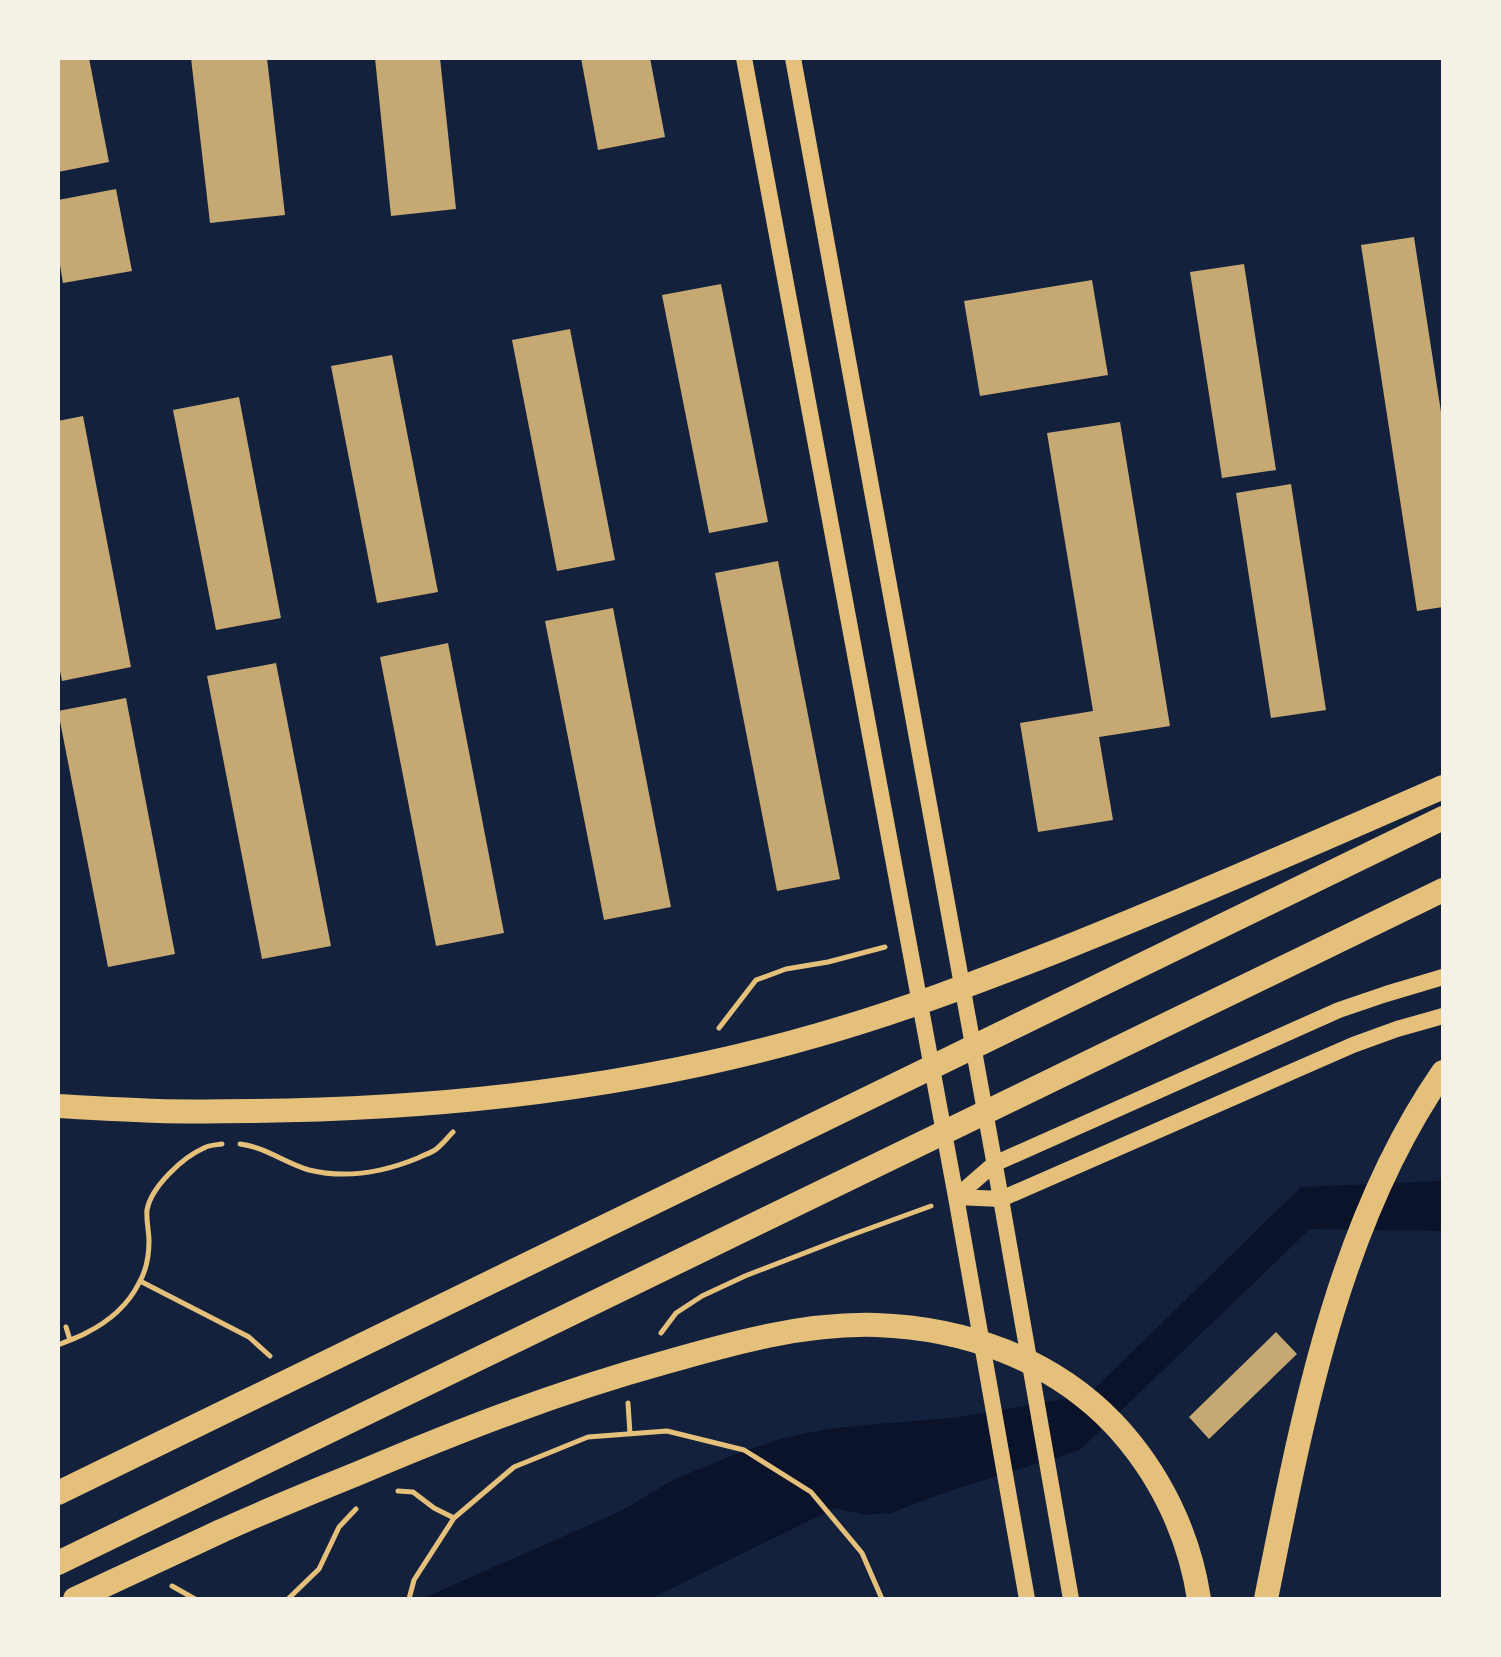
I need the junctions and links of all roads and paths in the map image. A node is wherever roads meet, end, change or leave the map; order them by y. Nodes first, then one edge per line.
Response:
1 (744, 58) edge
2 (793, 58) edge
3 (1443, 787) edge
4 (1443, 818) edge
5 (1443, 890) edge
6 (1443, 977) edge
7 (1443, 1016) edge
8 (1443, 1072) edge
9 (58, 1106) edge
10 (994, 1164) junction
11 (956, 1197) junction
12 (1001, 1199) junction
13 (133, 1277) dead end
14 (139, 1284) dead end
15 (66, 1327) dead end
16 (658, 1335) dead end
17 (70, 1340) dead end
18 (627, 1390) dead end
19 (630, 1434) junction
20 (58, 1493) edge
21 (387, 1495) dead end
22 (365, 1505) dead end
23 (454, 1518) junction
24 (58, 1563) edge
25 (58, 1586) edge
26 (74, 1599) edge
27 (288, 1599) edge
28 (409, 1599) edge
29 (882, 1599) edge
30 (1027, 1599) edge
31 (1071, 1599) edge
32 (1199, 1599) edge
33 (1266, 1599) edge

1 - 11 main road
2 - 10 main road
3 - 9 highway
4 - 20 highway
5 - 24 highway
6 - 10 main road
7 - 12 main road
8 - 33 highway
10 - 11 main road
10 - 12 main road
11 - 12 main road
11 - 16 path
11 - 30 main road
12 - 31 main road
13 - 14 path
15 - 17 path
18 - 19 path
19 - 23 path
19 - 29 path
21 - 23 path
22 - 27 path
23 - 28 path
25 - 26 highway
26 - 32 highway

